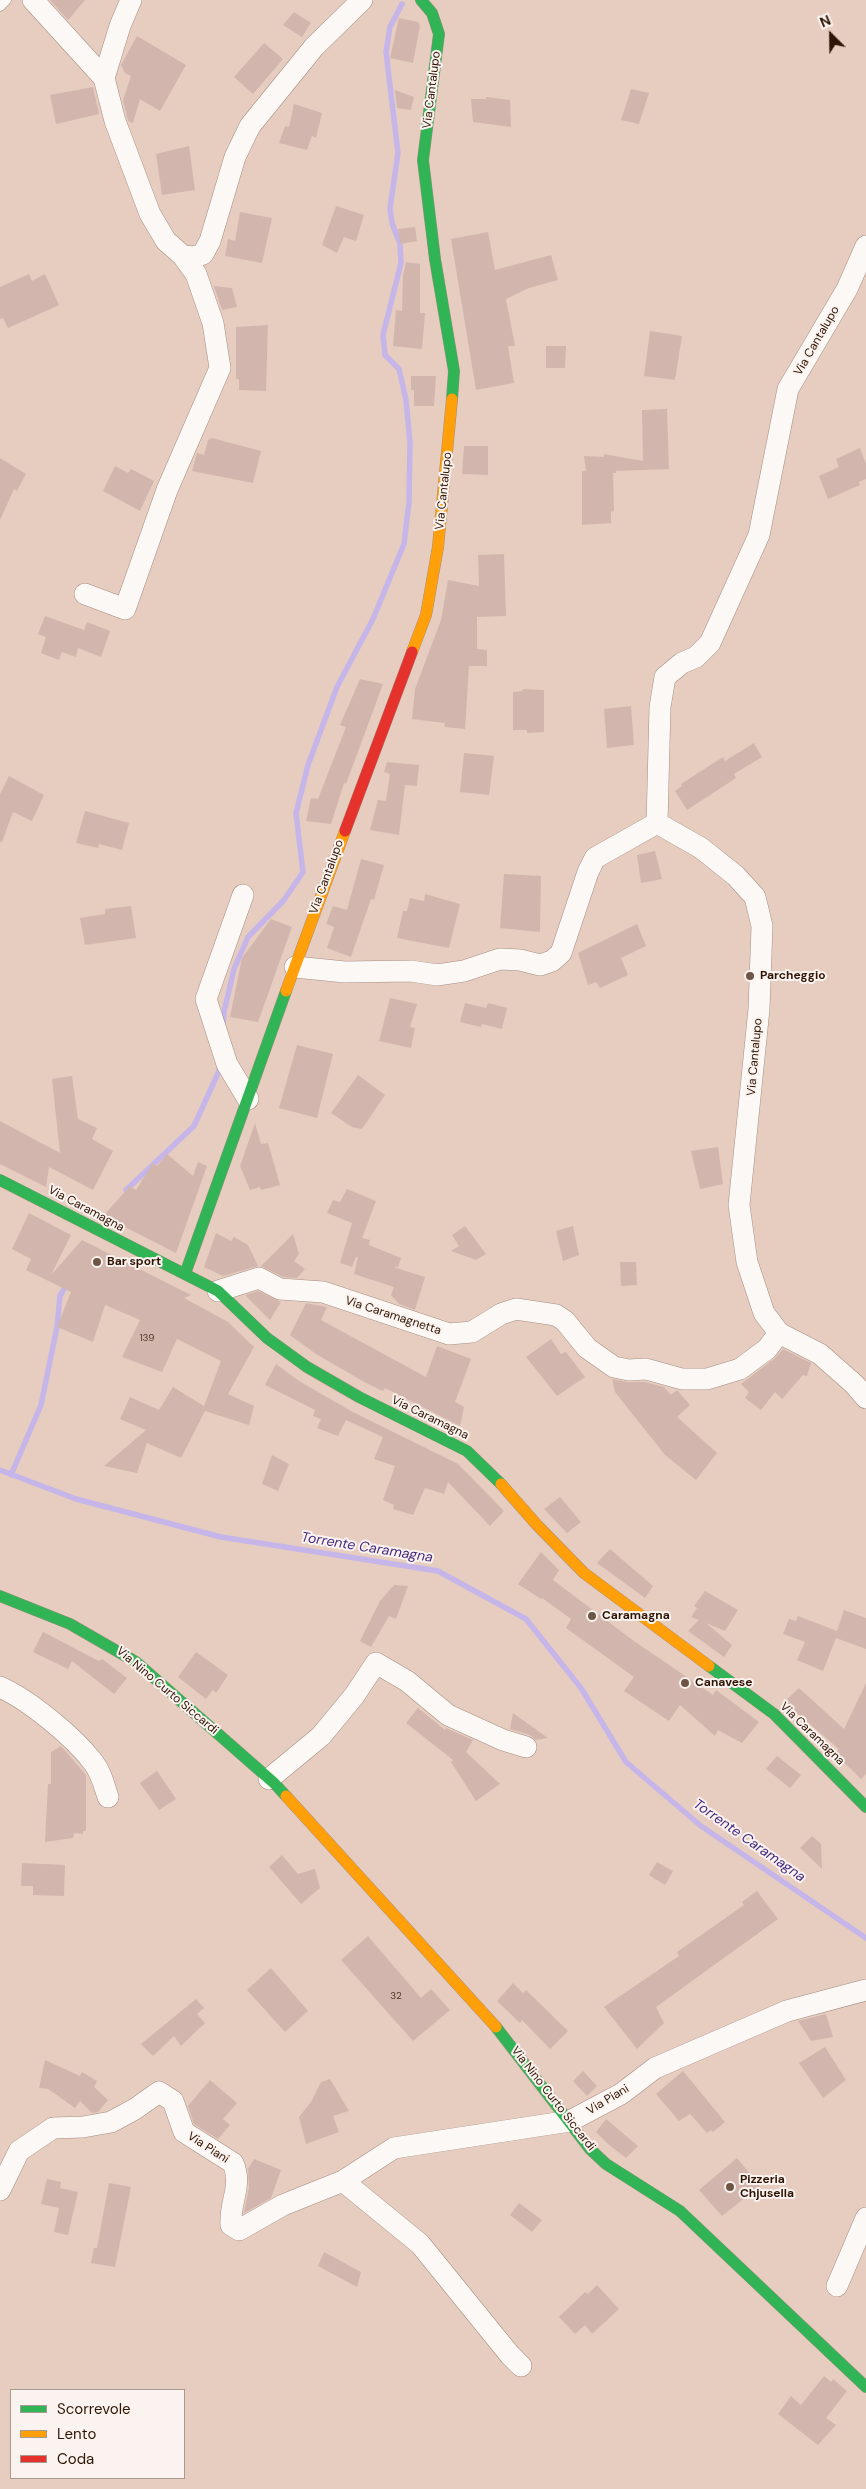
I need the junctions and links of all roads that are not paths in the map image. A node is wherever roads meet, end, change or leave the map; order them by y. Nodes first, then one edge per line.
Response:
1 (6, 0) edge
2 (33, 0) edge
3 (131, 0) edge
4 (362, 0) edge
5 (421, 0) edge
6 (0, 6) edge
7 (104, 78) junction
8 (866, 246) edge
9 (183, 256) junction
10 (84, 594) dead end
11 (657, 823) junction
12 (243, 895) dead end
13 (295, 967) junction
14 (248, 1099) junction
15 (0, 1180) edge
16 (185, 1274) junction
17 (218, 1291) junction
18 (780, 1333) junction
19 (866, 1398) edge
20 (0, 1596) edge
21 (0, 1686) edge
22 (526, 1747) dead end
23 (269, 1779) junction
24 (108, 1797) dead end
25 (866, 1807) edge
26 (866, 1990) edge
27 (570, 2122) junction
28 (343, 2181) junction
29 (0, 2190) edge
30 (866, 2218) edge
31 (837, 2286) dead end
32 (521, 2366) dead end
33 (866, 2387) edge

1 - 6 lane
2 - 7 street
3 - 7 street
4 - 9 street
5 - 13 street, Via Cantalupo
7 - 9 street
8 - 11 street, Via Cantalupo
9 - 10 street
11 - 13 street
11 - 18 street, Via Cantalupo
12 - 14 street
13 - 14 street, Via Cantalupo
14 - 16 street, Via Cantalupo
15 - 16 street, Via Caramagna
16 - 17 street, Via Caramagna
17 - 18 street, Via Caramagnetta
17 - 25 street, Via Caramagna
18 - 19 street
20 - 23 street, Via Nino Curto Siccardi
21 - 24 street
22 - 23 street
23 - 27 street, Via Nino Curto Siccardi
26 - 27 street, Via Piani
27 - 28 street, Via Piani
27 - 33 street, Via Nino Curto Siccardi
28 - 29 street, Via Piani
28 - 32 street
30 - 31 street

